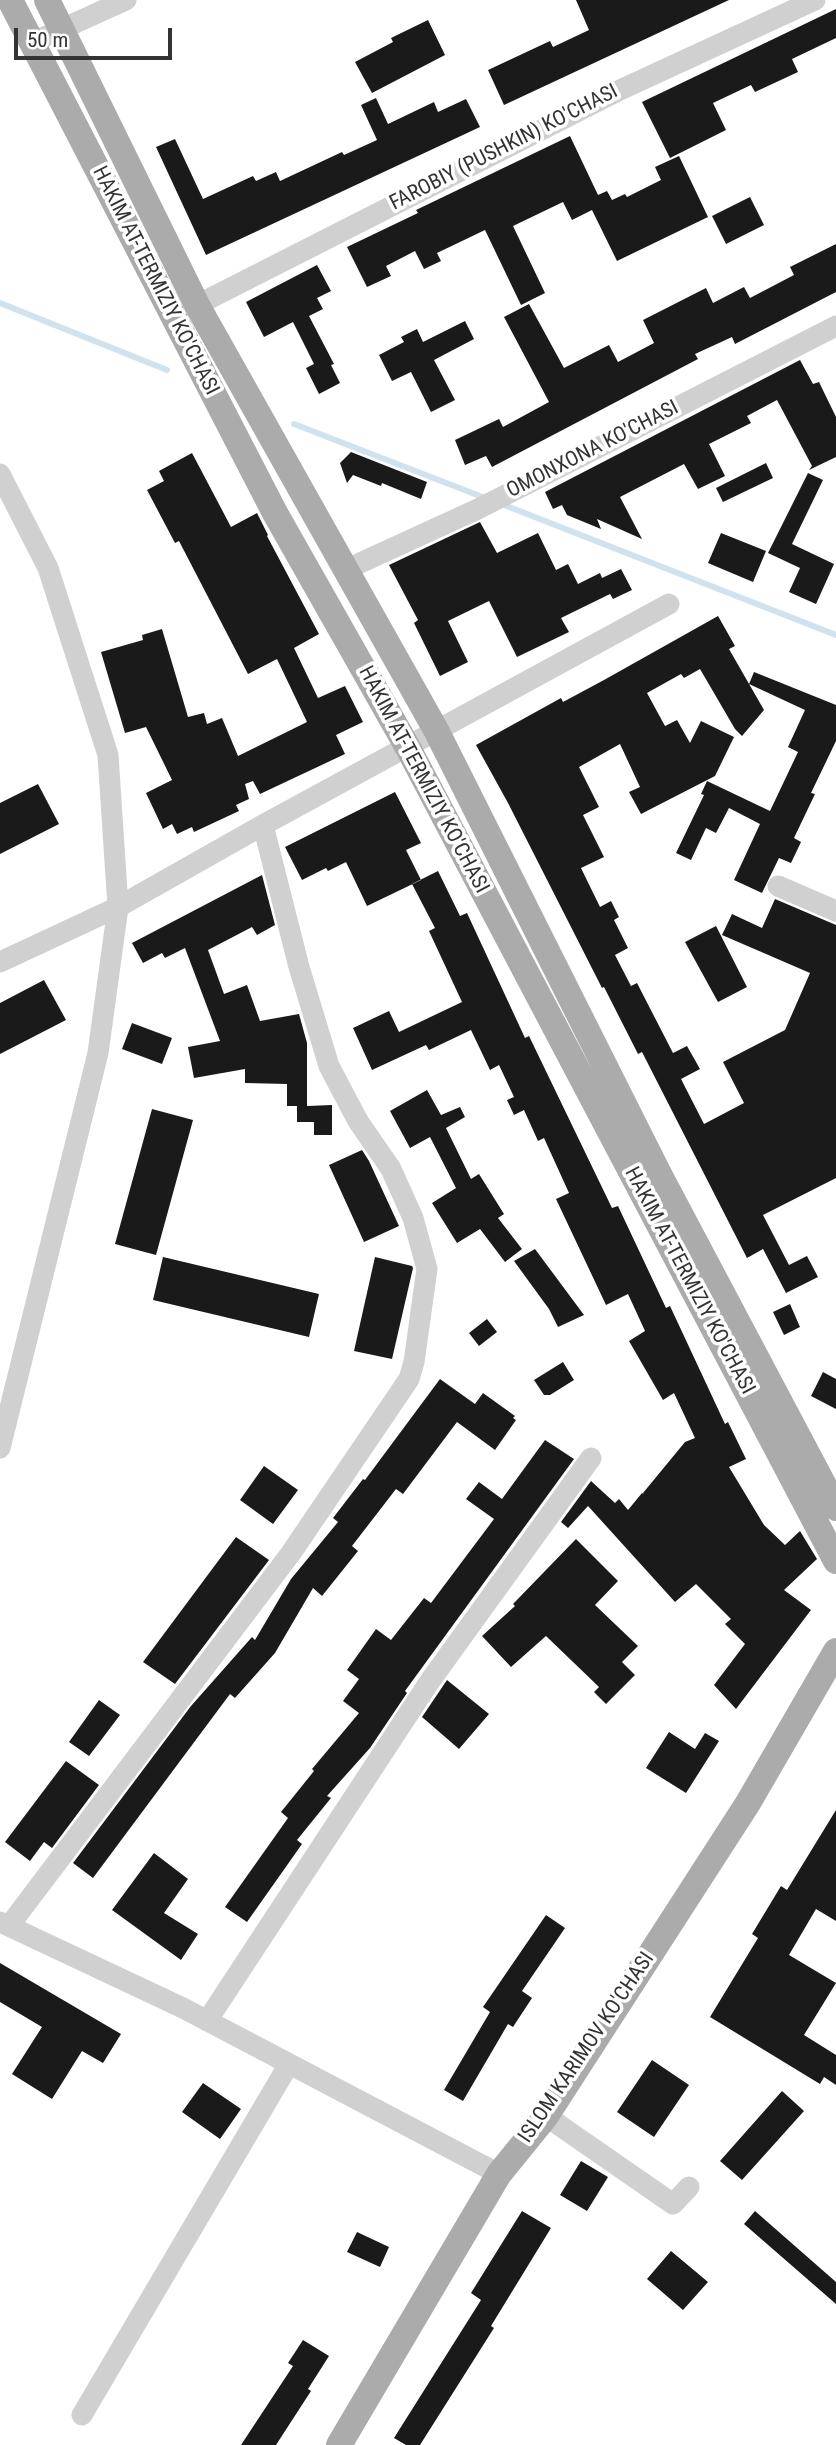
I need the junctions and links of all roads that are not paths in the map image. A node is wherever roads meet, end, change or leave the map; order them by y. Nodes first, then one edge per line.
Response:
1 (10, 0) edge
2 (47, 0) edge
3 (126, 0) edge
4 (815, 0) edge
5 (61, 29) junction
6 (31, 43) junction
7 (197, 305) junction
8 (836, 326) edge
9 (0, 474) edge
10 (347, 569) junction
11 (669, 604) dead end
12 (436, 730) junction
13 (407, 746) junction
14 (263, 825) junction
15 (778, 886) dead end
16 (118, 907) junction
17 (836, 911) edge
18 (0, 962) edge
19 (0, 1448) edge
20 (591, 1458) dead end
21 (836, 1508) edge
22 (836, 1561) edge
23 (836, 1651) edge
24 (4, 1924) edge
25 (207, 2021) junction
26 (289, 2064) junction
27 (546, 2116) junction
28 (499, 2174) junction
29 (689, 2187) dead end
30 (82, 2415) dead end
31 (339, 2445) edge

1 - 6 main road, HAKIM AT-TERMIZIY KO'CHASI
2 - 5 main road, HAKIM AT-TERMIZIY KO'CHASI
3 - 5 street
4 - 7 street, FAROBIY (PUSHKIN) KO'CHASI
5 - 6 street
5 - 7 main road, HAKIM AT-TERMIZIY KO'CHASI
6 - 13 main road, HAKIM AT-TERMIZIY KO'CHASI
7 - 10 main road, HAKIM AT-TERMIZIY KO'CHASI
8 - 10 street, OMONXONA KO'CHASI
9 - 16 street
10 - 12 main road, HAKIM AT-TERMIZIY KO'CHASI
11 - 12 street
12 - 13 street
12 - 21 main road, HAKIM AT-TERMIZIY KO'CHASI
13 - 14 street
13 - 22 main road, HAKIM AT-TERMIZIY KO'CHASI
14 - 16 street
14 - 24 street
15 - 17 street
16 - 18 street
16 - 19 street
20 - 25 street
23 - 27 main road, ISLOM KARIMOV KO'CHASI
24 - 25 street
25 - 26 street
26 - 28 street
26 - 30 street
27 - 28 main road, ISLOM KARIMOV KO'CHASI
27 - 29 street
28 - 31 main road, ISLOM KARIMOV KO'CHASI

